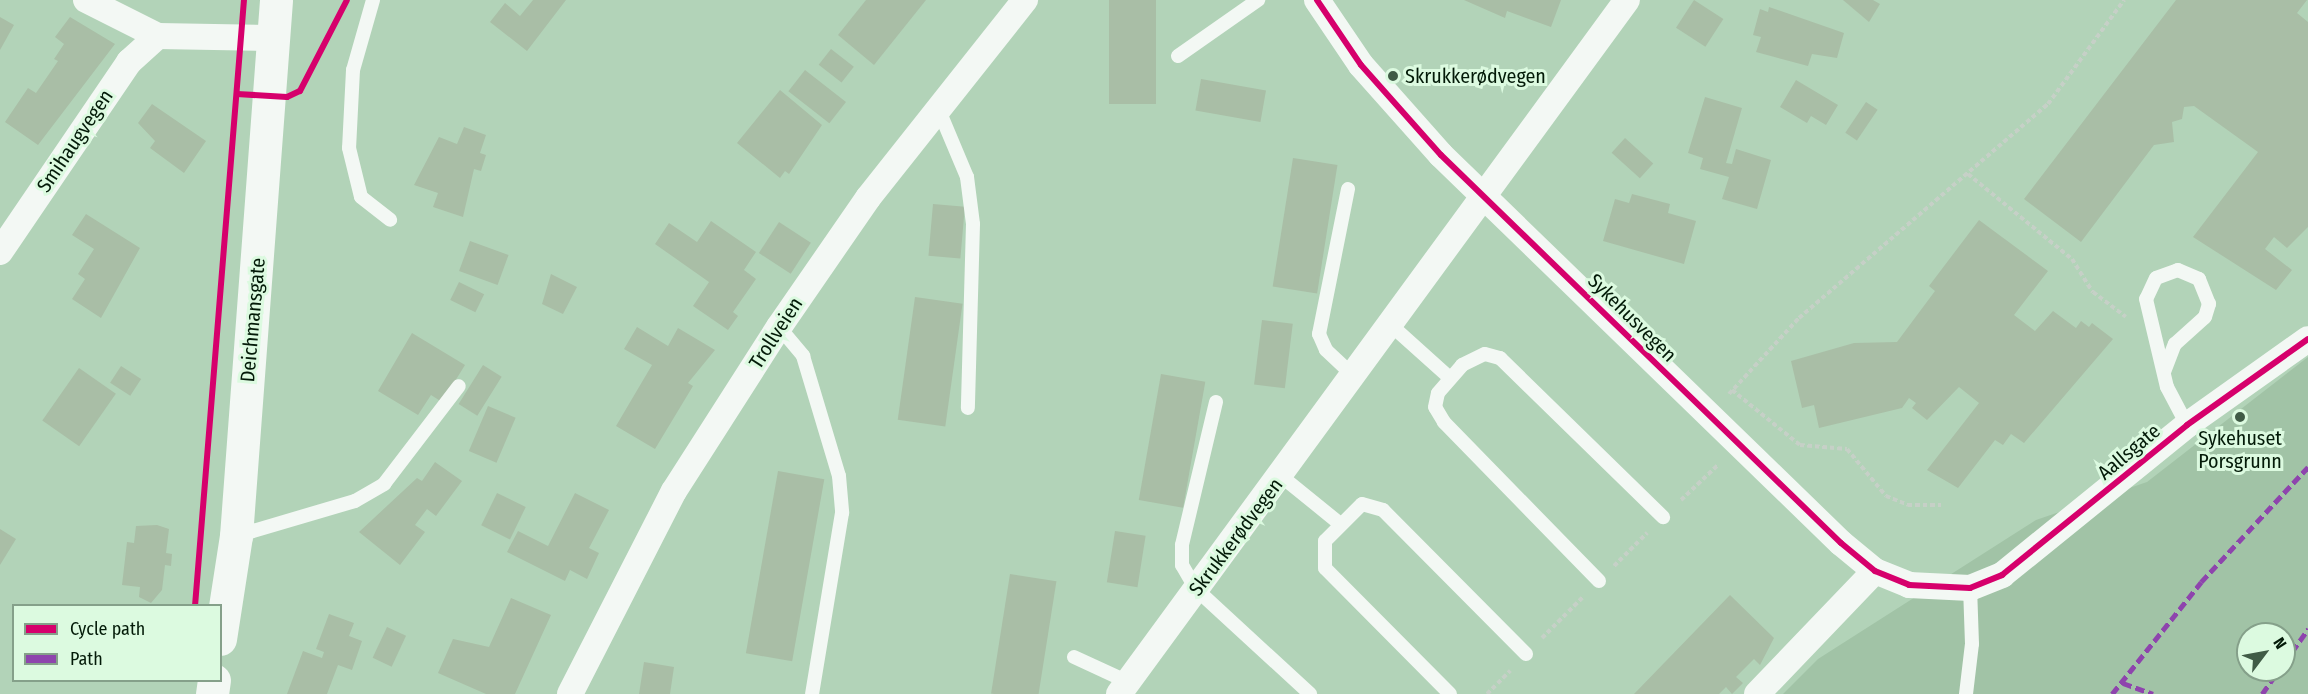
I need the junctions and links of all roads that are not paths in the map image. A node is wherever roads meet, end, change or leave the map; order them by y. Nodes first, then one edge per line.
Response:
1 (86, 0) edge
2 (276, 0) edge
3 (373, 0) edge
4 (1025, 0) edge
5 (1258, 0) edge
6 (1317, 0) edge
7 (1627, 0) edge
8 (158, 36) junction
9 (272, 38) junction
10 (1178, 56) dead end
11 (938, 108) junction
12 (1348, 189) dead end
13 (1485, 197) junction
14 (390, 220) dead end
15 (0, 252) edge
16 (1392, 326) junction
17 (779, 327) junction
18 (2308, 339) edge
19 (2164, 372) junction
20 (1355, 377) junction
21 (1450, 378) junction
22 (459, 386) dead end
23 (1216, 402) dead end
24 (968, 408) dead end
25 (2187, 425) junction
26 (1281, 476) junction
27 (1663, 517) road end
28 (1339, 523) junction
29 (236, 536) junction
30 (1875, 571) junction
31 (1599, 581) road end
32 (1970, 588) junction
33 (1197, 589) junction
34 (222, 626) edge
35 (1526, 654) road end
36 (1074, 657) dead end
37 (1123, 688) edge
38 (570, 694) edge
39 (812, 694) edge
40 (1310, 694) edge
41 (1450, 694) edge
42 (1757, 694) edge
43 (1966, 694) edge

1 - 8 street
2 - 9 street, Deichmansgate
3 - 14 lane
4 - 11 street, Trollveien
5 - 10 lane
6 - 13 street, Sykehusvegen
7 - 13 street, Skrukkerødvegen
8 - 9 street
8 - 15 street, Smihaugvegen
9 - 29 street, Deichmansgate
11 - 17 street, Trollveien
11 - 24 lane
12 - 20 lane
13 - 16 street, Skrukkerødvegen
13 - 30 street, Sykehusvegen
16 - 20 street, Skrukkerødvegen
16 - 21 lane
17 - 38 street, Trollveien
17 - 39 lane
18 - 25 street, Aallsgate
19 - 19 lane
19 - 25 lane
20 - 26 street, Skrukkerødvegen
21 - 27 lane
21 - 31 lane
22 - 29 lane
23 - 33 lane
25 - 32 street, Aallsgate
26 - 28 lane
26 - 33 street, Skrukkerødvegen
28 - 35 lane
28 - 41 lane
29 - 34 street, Deichmansgate
30 - 32 street, Sykehusvegen
30 - 42 street
32 - 43 lane
33 - 37 street, Skrukkerødvegen
33 - 40 lane
36 - 37 lane

